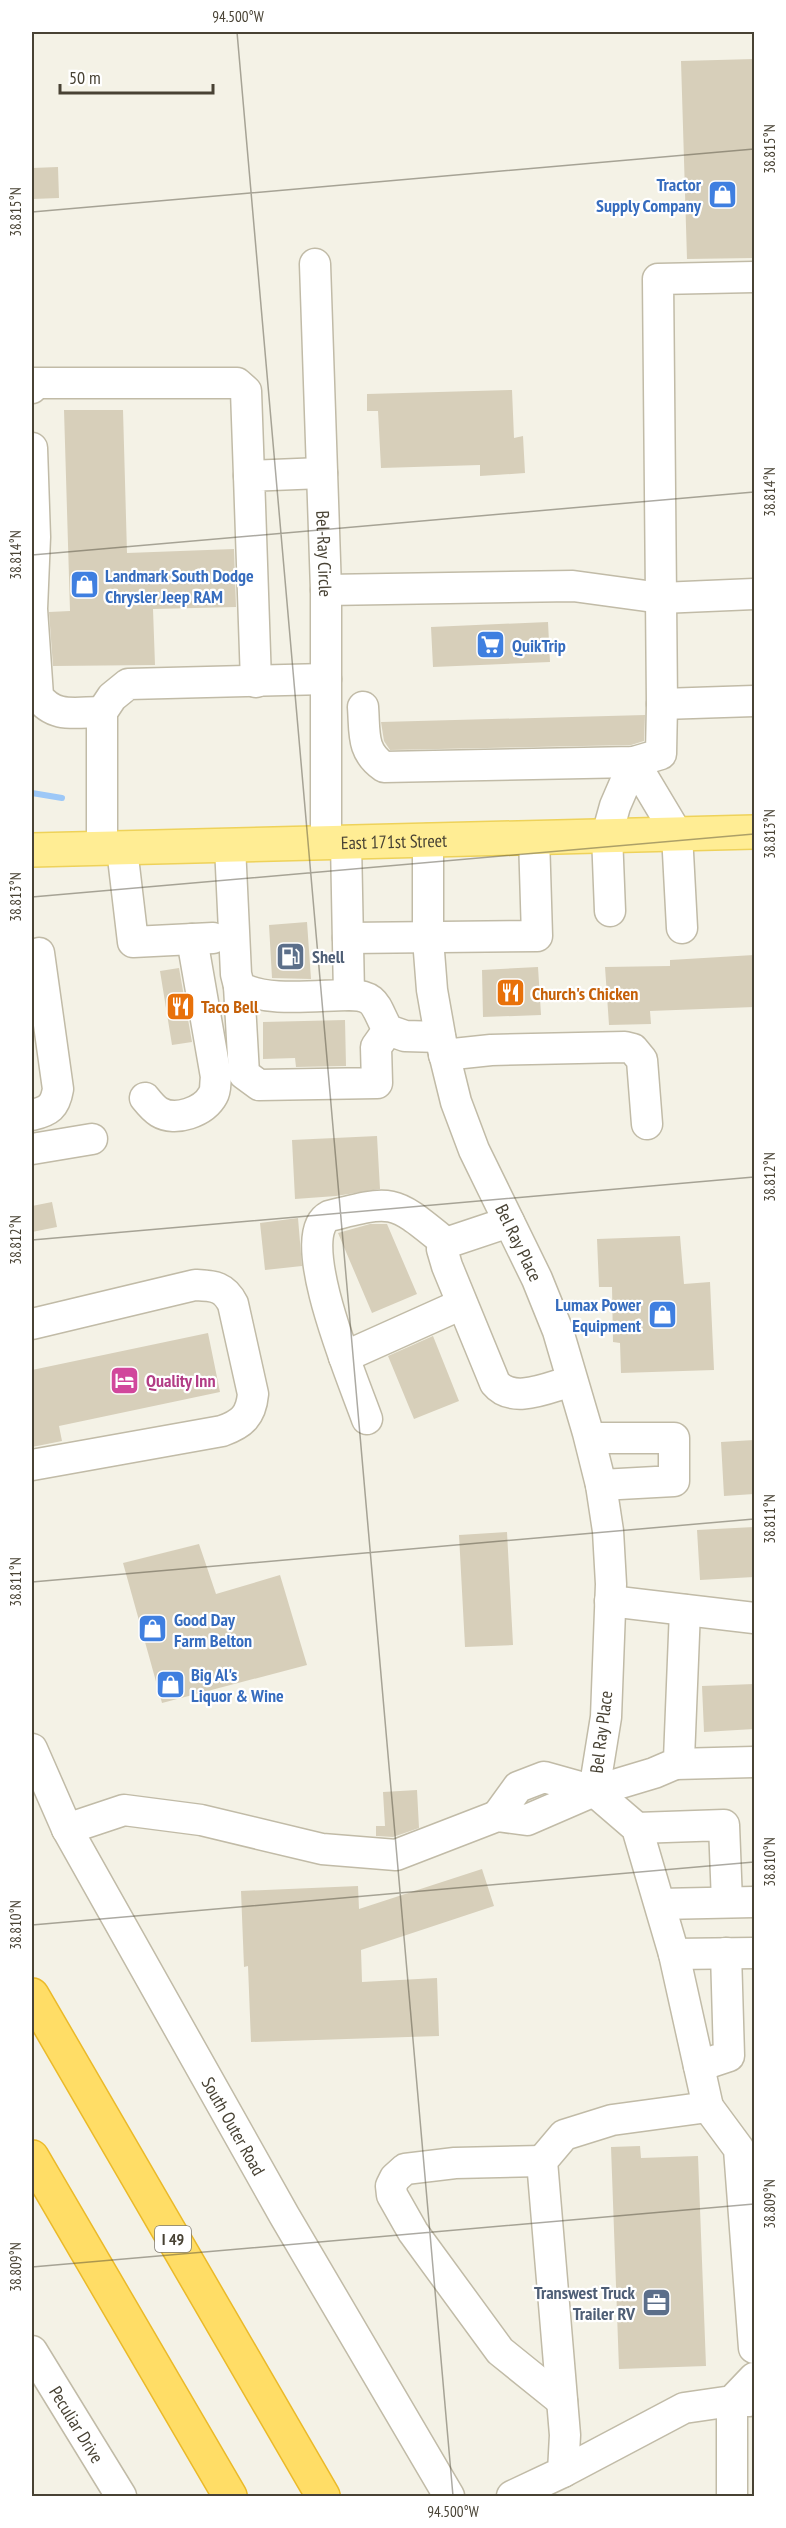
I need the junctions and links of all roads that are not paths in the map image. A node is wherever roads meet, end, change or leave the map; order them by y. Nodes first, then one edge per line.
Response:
1 (315, 264) dead end
2 (754, 277) edge
3 (32, 388) edge
4 (32, 461) edge
5 (322, 473) junction
6 (249, 476) junction
7 (33, 526) edge
8 (32, 586) edge
9 (326, 590) junction
10 (754, 594) edge
11 (661, 598) junction
12 (326, 679) junction
13 (256, 682) junction
14 (754, 701) edge
15 (662, 704) junction
16 (363, 707) dead end
17 (102, 712) junction
18 (43, 714) edge
19 (634, 762) junction
20 (754, 832) edge
21 (677, 834) junction
22 (607, 835) junction
23 (534, 837) junction
24 (428, 839) junction
25 (336, 843) junction
26 (230, 846) junction
27 (112, 849) junction
28 (32, 850) edge
29 (610, 912) dead end
30 (682, 928) dead end
31 (234, 937) junction
32 (348, 938) junction
33 (192, 939) junction
34 (428, 939) junction
35 (39, 953) dead end
36 (239, 986) junction
37 (349, 995) junction
38 (388, 1030) junction
39 (442, 1046) junction
40 (145, 1098) dead end
41 (32, 1115) edge
42 (647, 1124) dead end
43 (92, 1139) dead end
44 (32, 1149) edge
45 (509, 1222) junction
46 (446, 1243) junction
47 (462, 1304) junction
48 (32, 1324) edge
49 (344, 1357) junction
50 (572, 1381) junction
51 (368, 1419) dead end
52 (590, 1438) junction
53 (32, 1465) edge
54 (601, 1485) junction
55 (610, 1601) junction
56 (685, 1610) junction
57 (754, 1618) edge
58 (32, 1749) edge
59 (754, 1762) edge
60 (675, 1764) junction
61 (594, 1791) junction
62 (637, 1828) junction
63 (67, 1829) junction
64 (741, 1902) edge
65 (660, 1904) junction
66 (740, 1953) edge
67 (674, 1954) junction
68 (32, 1995) edge
69 (699, 2066) junction
70 (708, 2107) junction
71 (747, 2147) edge
72 (32, 2157) edge
73 (542, 2161) junction
74 (754, 2348) edge
75 (32, 2351) edge
76 (754, 2378) edge
77 (562, 2401) junction
78 (743, 2401) edge
79 (563, 2472) junction
80 (121, 2496) edge
81 (230, 2496) edge
82 (322, 2496) edge
83 (449, 2496) edge
84 (512, 2496) edge
85 (732, 2496) edge

1 - 5 street, Bel-Ray Circle
2 - 11 street
3 - 6 street
4 - 7 street
5 - 6 street
5 - 9 street, Bel-Ray Circle
6 - 13 street
7 - 8 street
8 - 18 street
9 - 11 street
9 - 12 street, Bel-Ray Circle
10 - 11 street
11 - 15 street
12 - 13 street
12 - 25 street, Bel-Ray Circle
13 - 17 street
14 - 15 street
15 - 19 street
16 - 19 street
17 - 18 street
17 - 27 street
19 - 21 street
19 - 22 street
20 - 21 main road, East 171st Street
21 - 22 main road, East 171st Street
21 - 30 street
22 - 23 main road, East 171st Street
22 - 29 street
23 - 24 main road, East 171st Street
23 - 34 street
24 - 25 main road, East 171st Street
24 - 34 street, Bel Ray Place
25 - 26 main road, East 171st Street
25 - 32 street, Bel-Ray Circle
26 - 27 main road, East 171st Street
26 - 31 street
27 - 28 main road, East 171st Street
27 - 33 street
31 - 33 street
31 - 36 street
32 - 34 street
32 - 37 street, Bel-Ray Circle
33 - 40 street
34 - 39 street, Bel Ray Place
35 - 41 street
36 - 37 street
36 - 38 street
37 - 38 street
38 - 39 street
39 - 42 street
39 - 45 street, Bel Ray Place
43 - 44 street
45 - 46 street
45 - 50 street, Bel Ray Place
46 - 47 street
46 - 49 street
47 - 49 street
47 - 50 street
48 - 53 street
49 - 51 street
50 - 52 street, Bel Ray Place
52 - 54 street, Bel Ray Place
52 - 54 street
54 - 55 street, Bel Ray Place
55 - 56 street
55 - 61 street, Bel Ray Place
56 - 57 street
56 - 60 street
58 - 63 street, South Outer Road
59 - 60 street
60 - 61 street
61 - 62 street
61 - 63 street
62 - 64 street
62 - 65 street
63 - 83 street, South Outer Road
64 - 65 street
65 - 67 street
66 - 67 street
66 - 69 street
67 - 69 street
68 - 82 highway, I 49
69 - 70 street
70 - 71 street
70 - 73 street
71 - 74 street
72 - 81 highway
73 - 77 street
73 - 77 street
75 - 80 street, Peculiar Drive
76 - 78 street
77 - 79 street
78 - 79 street
78 - 85 street
79 - 84 street

